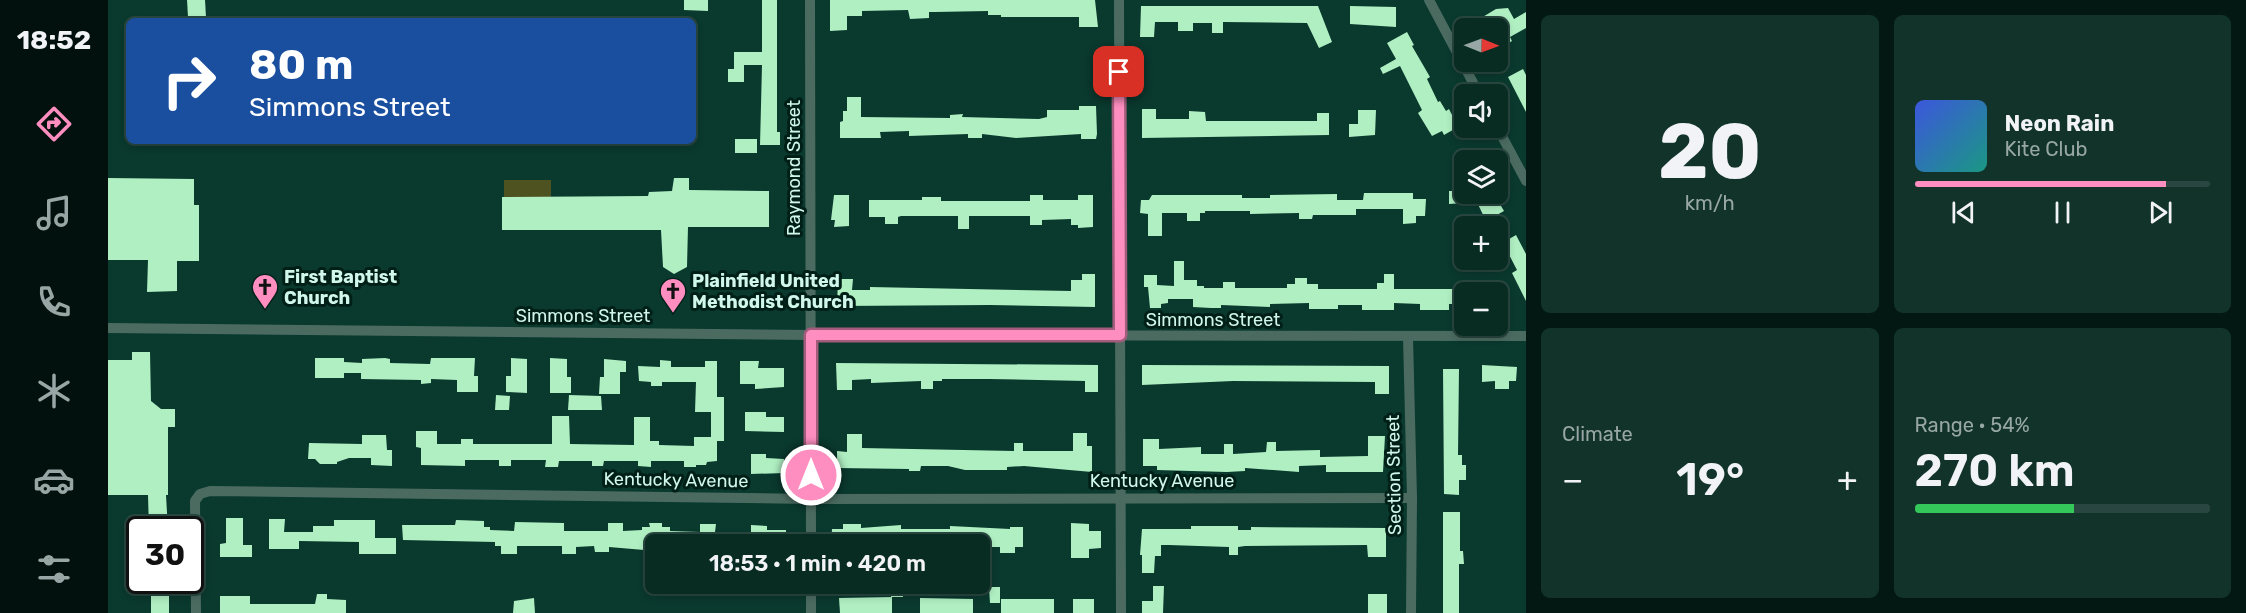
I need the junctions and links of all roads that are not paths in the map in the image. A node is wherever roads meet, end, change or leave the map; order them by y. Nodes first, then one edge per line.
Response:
1 (810, 0) edge
2 (1119, 0) edge
3 (1429, 0) edge
4 (1474, 84) edge
5 (1503, 138) edge
6 (1526, 181) edge
7 (108, 328) edge
8 (811, 335) junction
9 (1120, 335) junction
10 (1526, 336) edge
11 (1408, 338) junction
12 (1120, 497) junction
13 (811, 498) junction
14 (1412, 498) junction
15 (811, 534) edge
16 (811, 594) edge
17 (196, 613) edge
18 (811, 613) edge
19 (1121, 613) edge
20 (1411, 613) edge

1 - 8 street, Raymond Street
2 - 9 street
3 - 4 street
5 - 6 street
7 - 8 street, Simmons Street
8 - 9 street, Simmons Street
8 - 13 street, Raymond Street
9 - 11 street, Simmons Street
9 - 12 street
10 - 11 street, Simmons Street
11 - 14 street, Section Street
12 - 13 street, Kentucky Avenue
12 - 14 street, Kentucky Avenue
12 - 19 street
13 - 15 street, Raymond Street
13 - 17 street, Kentucky Avenue
14 - 20 street, Section Street
16 - 18 street

